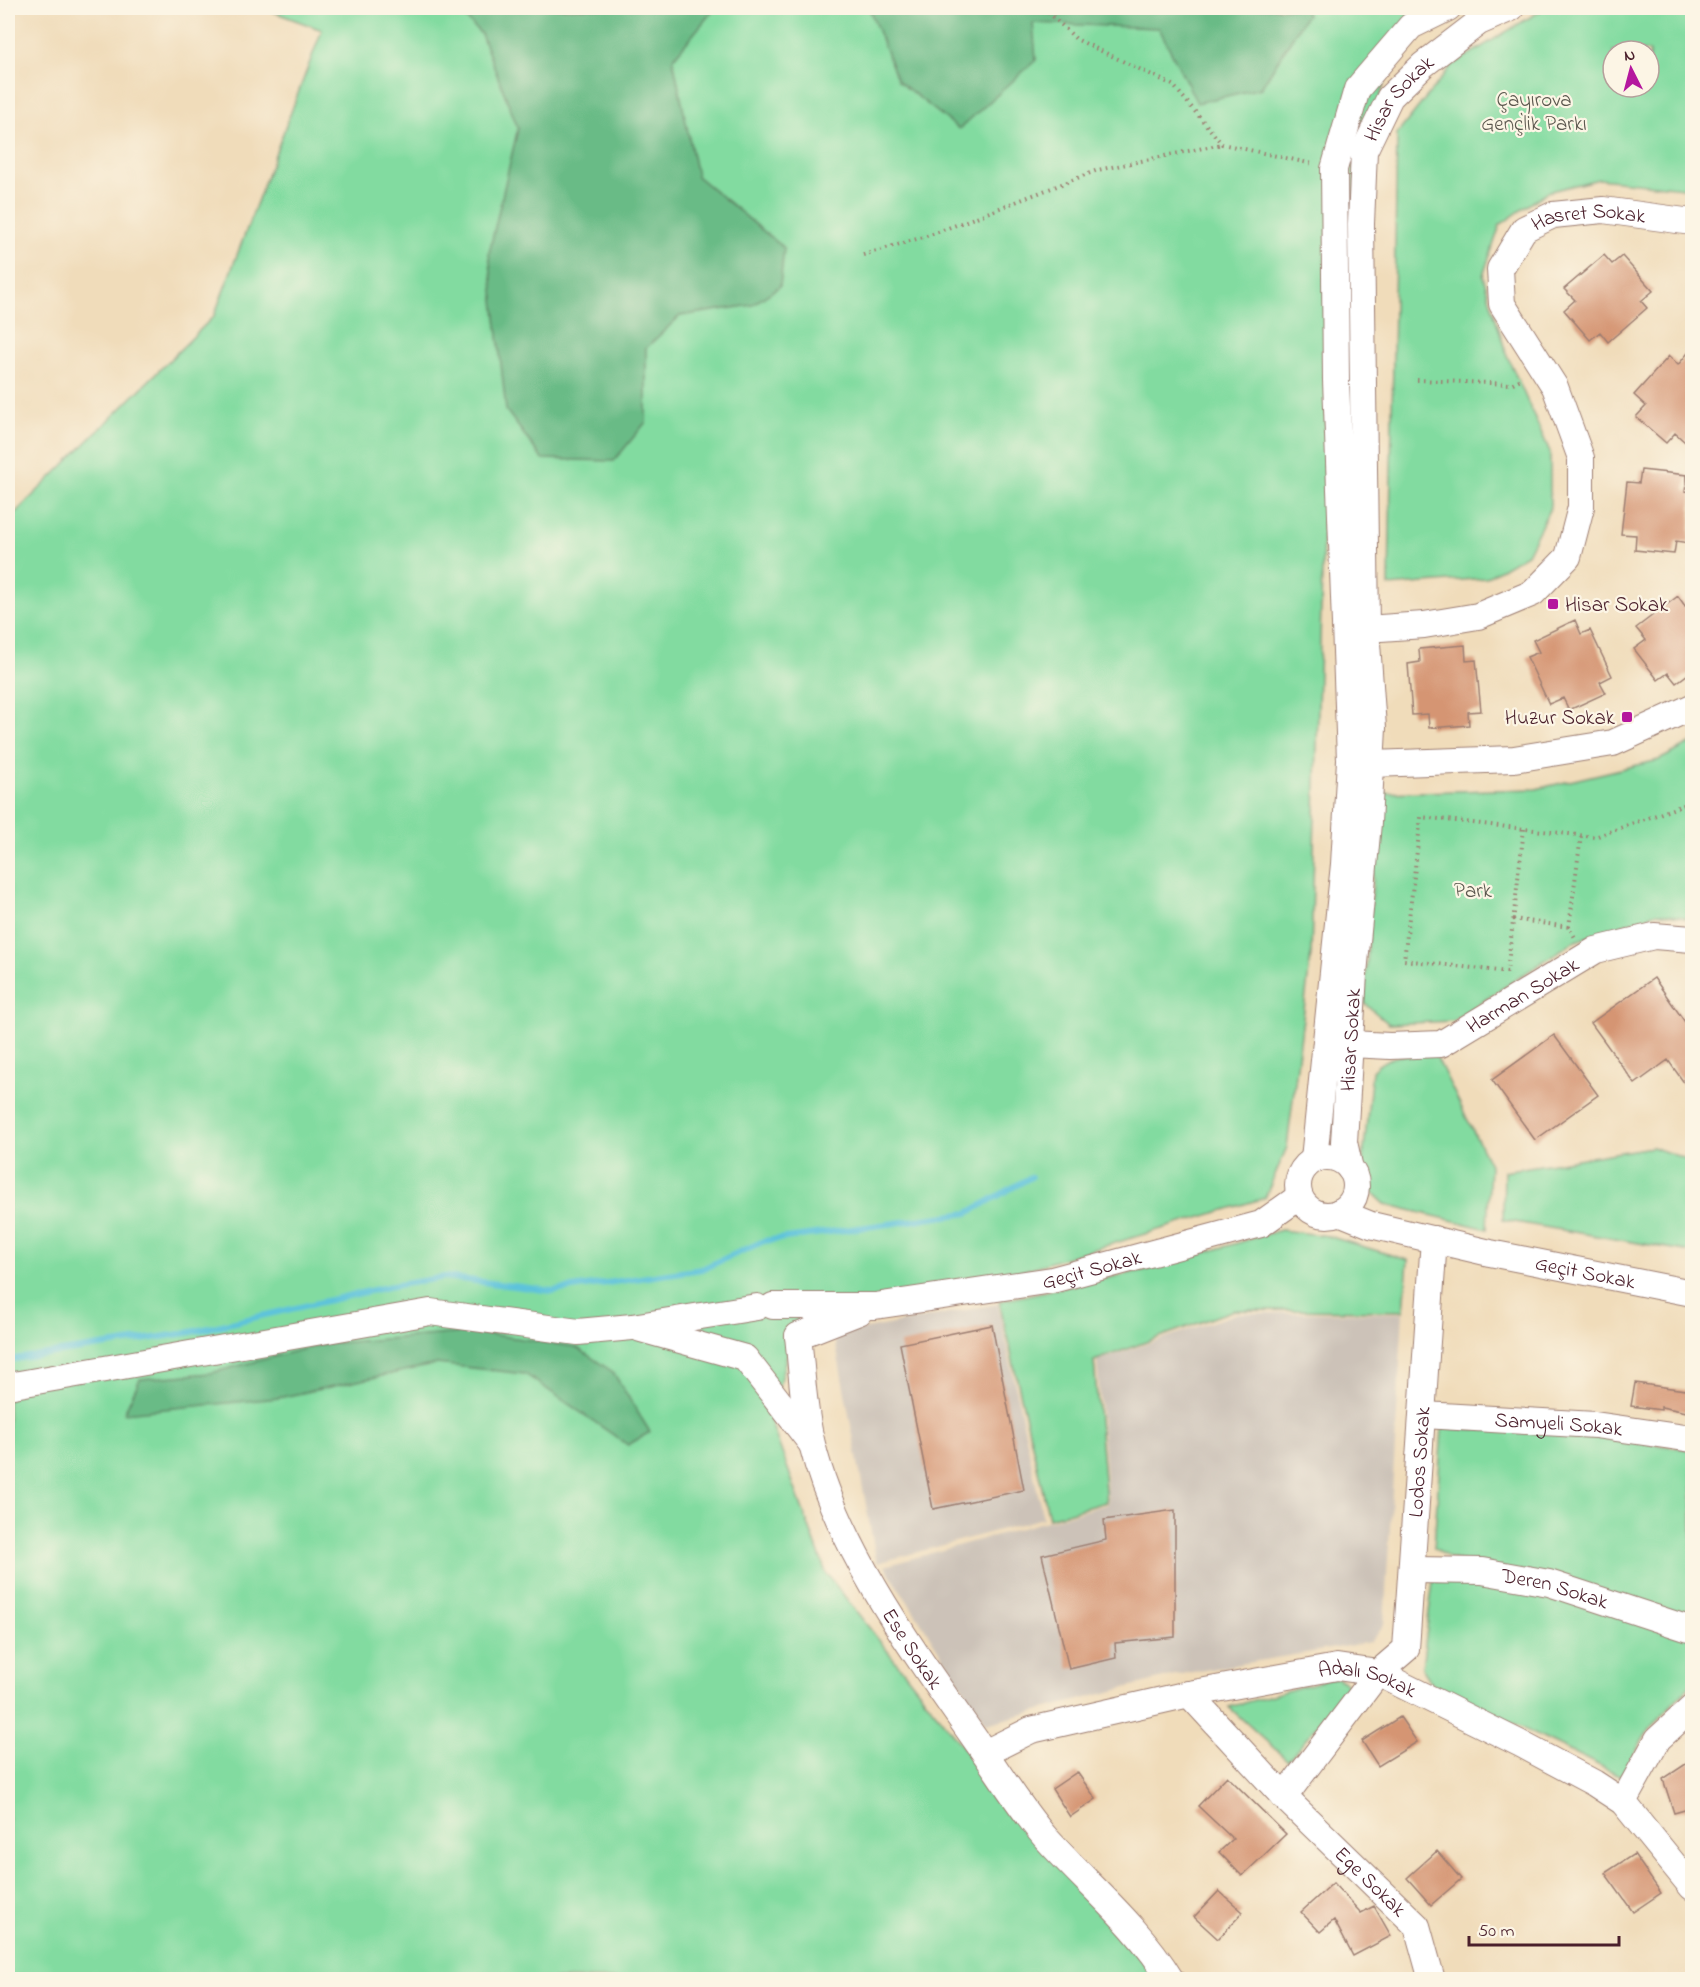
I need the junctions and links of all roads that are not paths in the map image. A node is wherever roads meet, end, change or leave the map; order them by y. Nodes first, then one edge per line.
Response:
1 (1449, 8) edge
2 (1511, 8) edge
3 (1692, 222) edge
4 (1355, 632) junction
5 (1692, 706) edge
6 (1361, 762) junction
7 (1692, 939) edge
8 (1350, 1044) junction
9 (1314, 1159) junction
10 (1350, 1168) junction
11 (1299, 1197) junction
12 (1339, 1212) junction
13 (1434, 1239) junction
14 (1692, 1293) edge
15 (875, 1306) junction
16 (765, 1307) junction
17 (632, 1327) junction
18 (798, 1336) junction
19 (745, 1358) junction
20 (8, 1386) edge
21 (1424, 1415) junction
22 (1692, 1439) edge
23 (812, 1443) junction
24 (1413, 1570) junction
25 (1692, 1630) edge
26 (1378, 1674) junction
27 (1189, 1694) junction
28 (1692, 1708) edge
29 (985, 1753) junction
30 (1284, 1797) junction
31 (1623, 1802) junction
32 (1692, 1887) edge
33 (1171, 1980) edge
34 (1432, 1980) edge

1 - 4 street, Hisar Sokak
2 - 4 street, Hisar Sokak
3 - 4 street, Hasret Sokak
4 - 6 street, Hisar Sokak
5 - 6 street
6 - 8 street, Hisar Sokak
6 - 9 street, Hisar Sokak
7 - 8 street, Harman Sokak
8 - 10 street, Hisar Sokak
9 - 10 street
9 - 11 street
10 - 12 street
11 - 12 street
11 - 15 street, Geçit Sokak
12 - 13 street, Geçit Sokak
13 - 14 street, Geçit Sokak
13 - 21 street, Lodos Sokak
15 - 16 street
15 - 18 street
16 - 17 street
16 - 18 street
16 - 19 street
17 - 19 street
17 - 20 street
18 - 19 street
18 - 23 street, Ese Sokak
19 - 23 street
21 - 22 street, Samyeli Sokak
21 - 24 street, Lodos Sokak
23 - 29 street, Ese Sokak
24 - 25 street, Deren Sokak
24 - 26 street, Lodos Sokak
26 - 27 street, Adalı Sokak
26 - 30 street
26 - 31 street, Adalı Sokak
27 - 29 street, Adalı Sokak
27 - 30 street, Ege Sokak
28 - 31 street
29 - 33 street, Ese Sokak
30 - 34 street, Ege Sokak
31 - 32 street, Adalı Sokak

